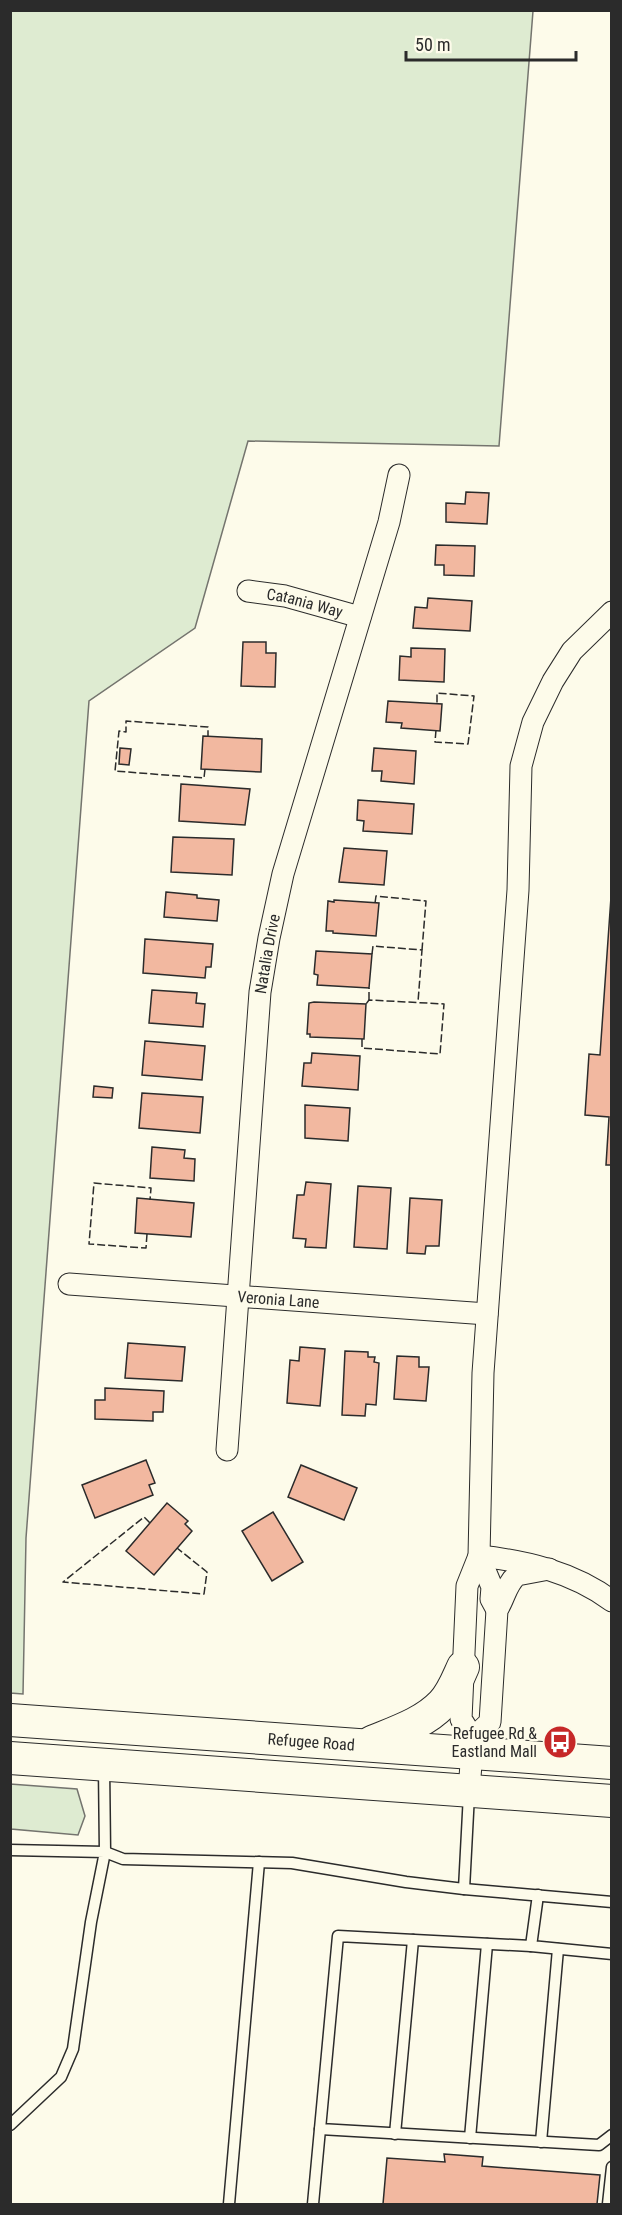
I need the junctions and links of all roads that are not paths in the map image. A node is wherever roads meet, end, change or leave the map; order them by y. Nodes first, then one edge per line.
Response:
1 (399, 475) dead end
2 (248, 591) dead end
3 (612, 612) edge
4 (360, 617) junction
5 (69, 1284) dead end
6 (237, 1296) junction
7 (487, 1314) junction
8 (227, 1450) dead end
9 (479, 1556) junction
10 (549, 1569) junction
11 (612, 1601) edge
12 (497, 1610) junction
13 (463, 1667) junction
14 (10, 1720) edge
15 (365, 1744) junction
16 (473, 1746) junction
17 (10, 1758) edge
18 (612, 1763) edge
19 (104, 1764) junction
20 (469, 1790) junction
21 (612, 1801) edge
22 (10, 1850) edge
23 (105, 1852) junction
24 (259, 1862) junction
25 (464, 1889) junction
26 (538, 1895) junction
27 (612, 1902) edge
28 (413, 1940) junction
29 (487, 1944) junction
30 (531, 1946) junction
31 (558, 1949) junction
32 (612, 1954) edge
33 (10, 2125) edge
34 (320, 2129) junction
35 (395, 2134) junction
36 (612, 2135) edge
37 (470, 2138) junction
38 (541, 2142) junction
39 (612, 2167) edge
40 (229, 2205) edge
41 (313, 2205) edge
42 (608, 2205) edge

1 - 4 street, Natalia Drive
2 - 4 street, Catania Way
3 - 7 street
4 - 6 street, Natalia Drive
5 - 6 street, Veronia Lane
6 - 7 street, Veronia Lane
6 - 8 street, Natalia Drive
7 - 9 street
9 - 10 street
9 - 12 street
9 - 13 street
10 - 11 street
10 - 12 street
12 - 16 street
13 - 15 main road
13 - 16 street
14 - 15 main road, Refugee Road
15 - 16 main road, Refugee Road
16 - 18 main road, Refugee Road
16 - 20 street
17 - 19 main road
19 - 20 main road
19 - 23 lane
20 - 21 main road
20 - 25 lane
22 - 23 lane
23 - 24 lane
23 - 33 lane
24 - 25 lane
24 - 40 lane
25 - 26 lane
26 - 27 lane
26 - 30 lane
28 - 29 lane
28 - 34 lane
28 - 35 lane
29 - 30 lane
29 - 37 lane
30 - 31 lane
31 - 32 lane
31 - 38 lane
34 - 35 lane
34 - 41 lane
35 - 37 lane
36 - 38 lane
37 - 38 lane
39 - 42 lane

